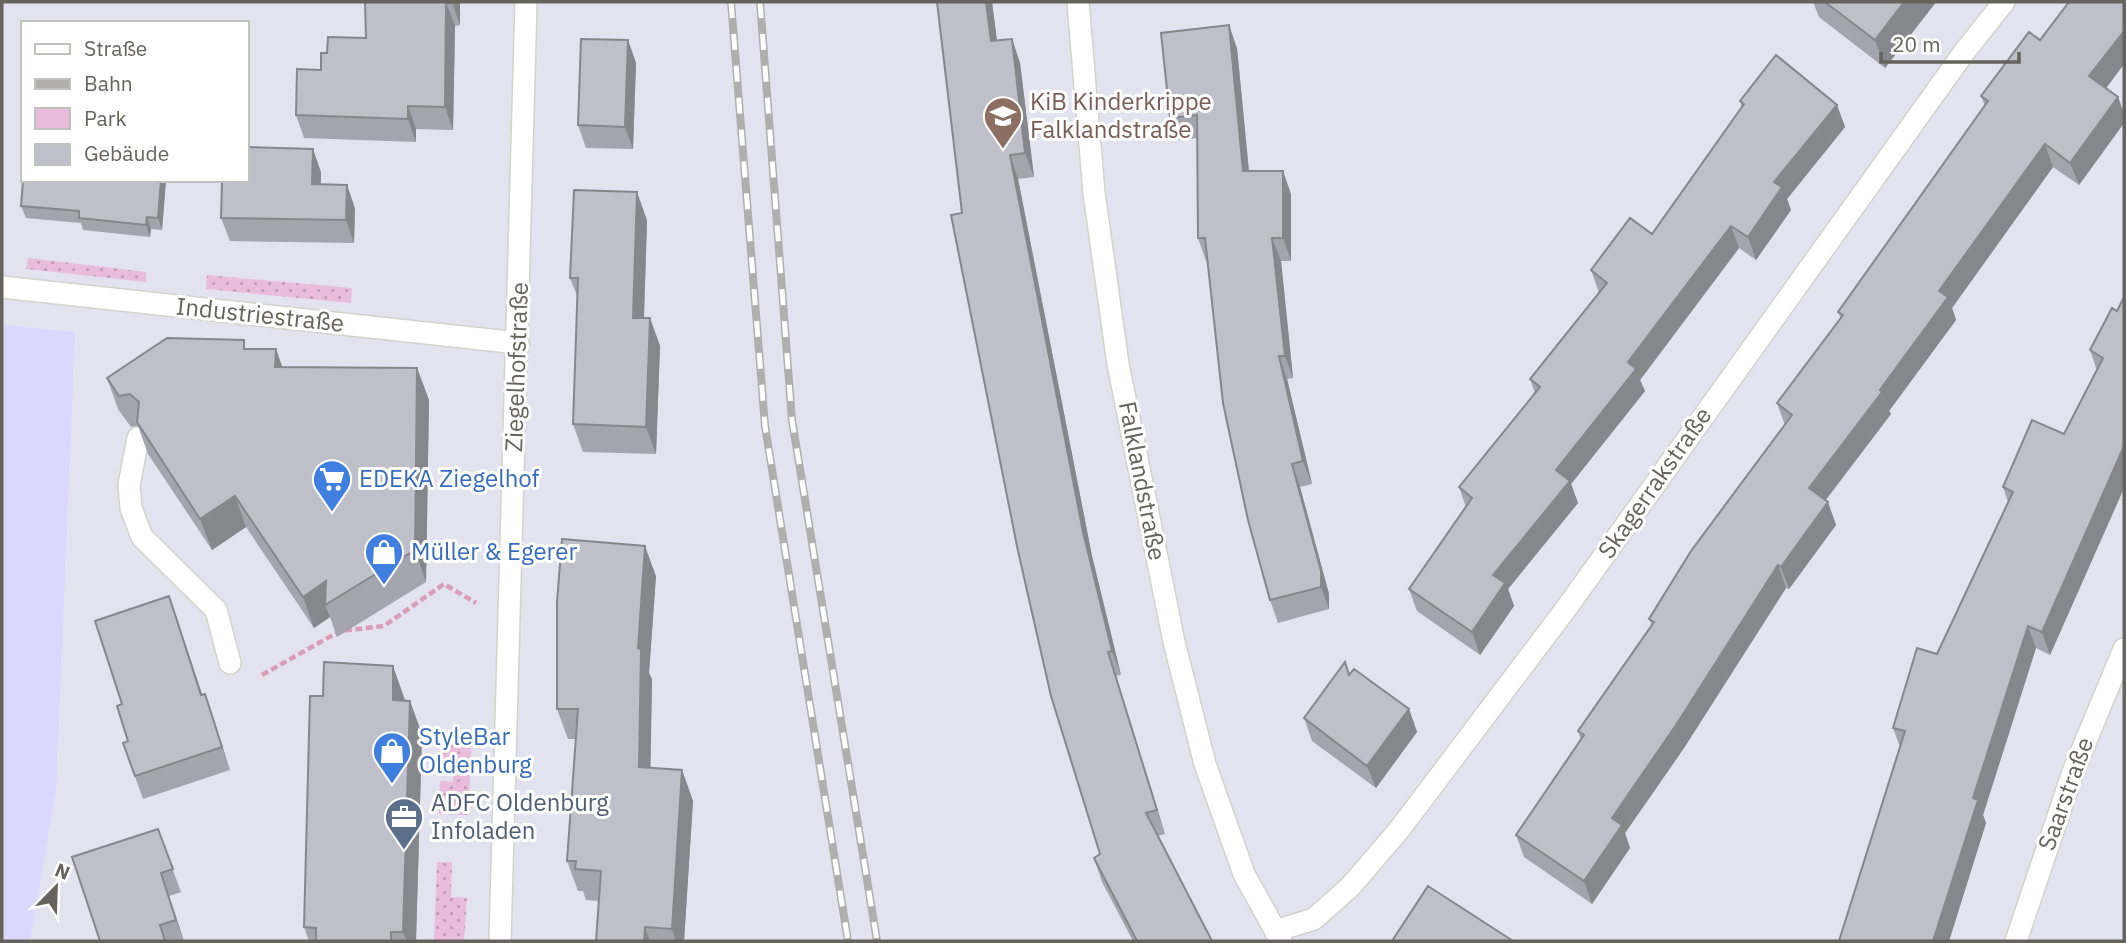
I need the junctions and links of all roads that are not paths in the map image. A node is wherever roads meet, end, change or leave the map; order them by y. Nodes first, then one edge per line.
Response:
1 (526, 2) edge
2 (1078, 2) edge
3 (2004, 2) edge
4 (2, 287) edge
5 (518, 343) junction
6 (138, 439) edge
7 (2124, 649) edge
8 (230, 663) road end
9 (1278, 936) edge
10 (500, 941) edge
11 (2016, 941) edge

1 - 5 street, Ziegelhofstraße
2 - 9 street, Falklandstraße
3 - 9 street, Skagerrakstraße
4 - 5 street, Industriestraße
5 - 10 street, Ziegelhofstraße
6 - 8 street
7 - 11 street, Saarstraße

